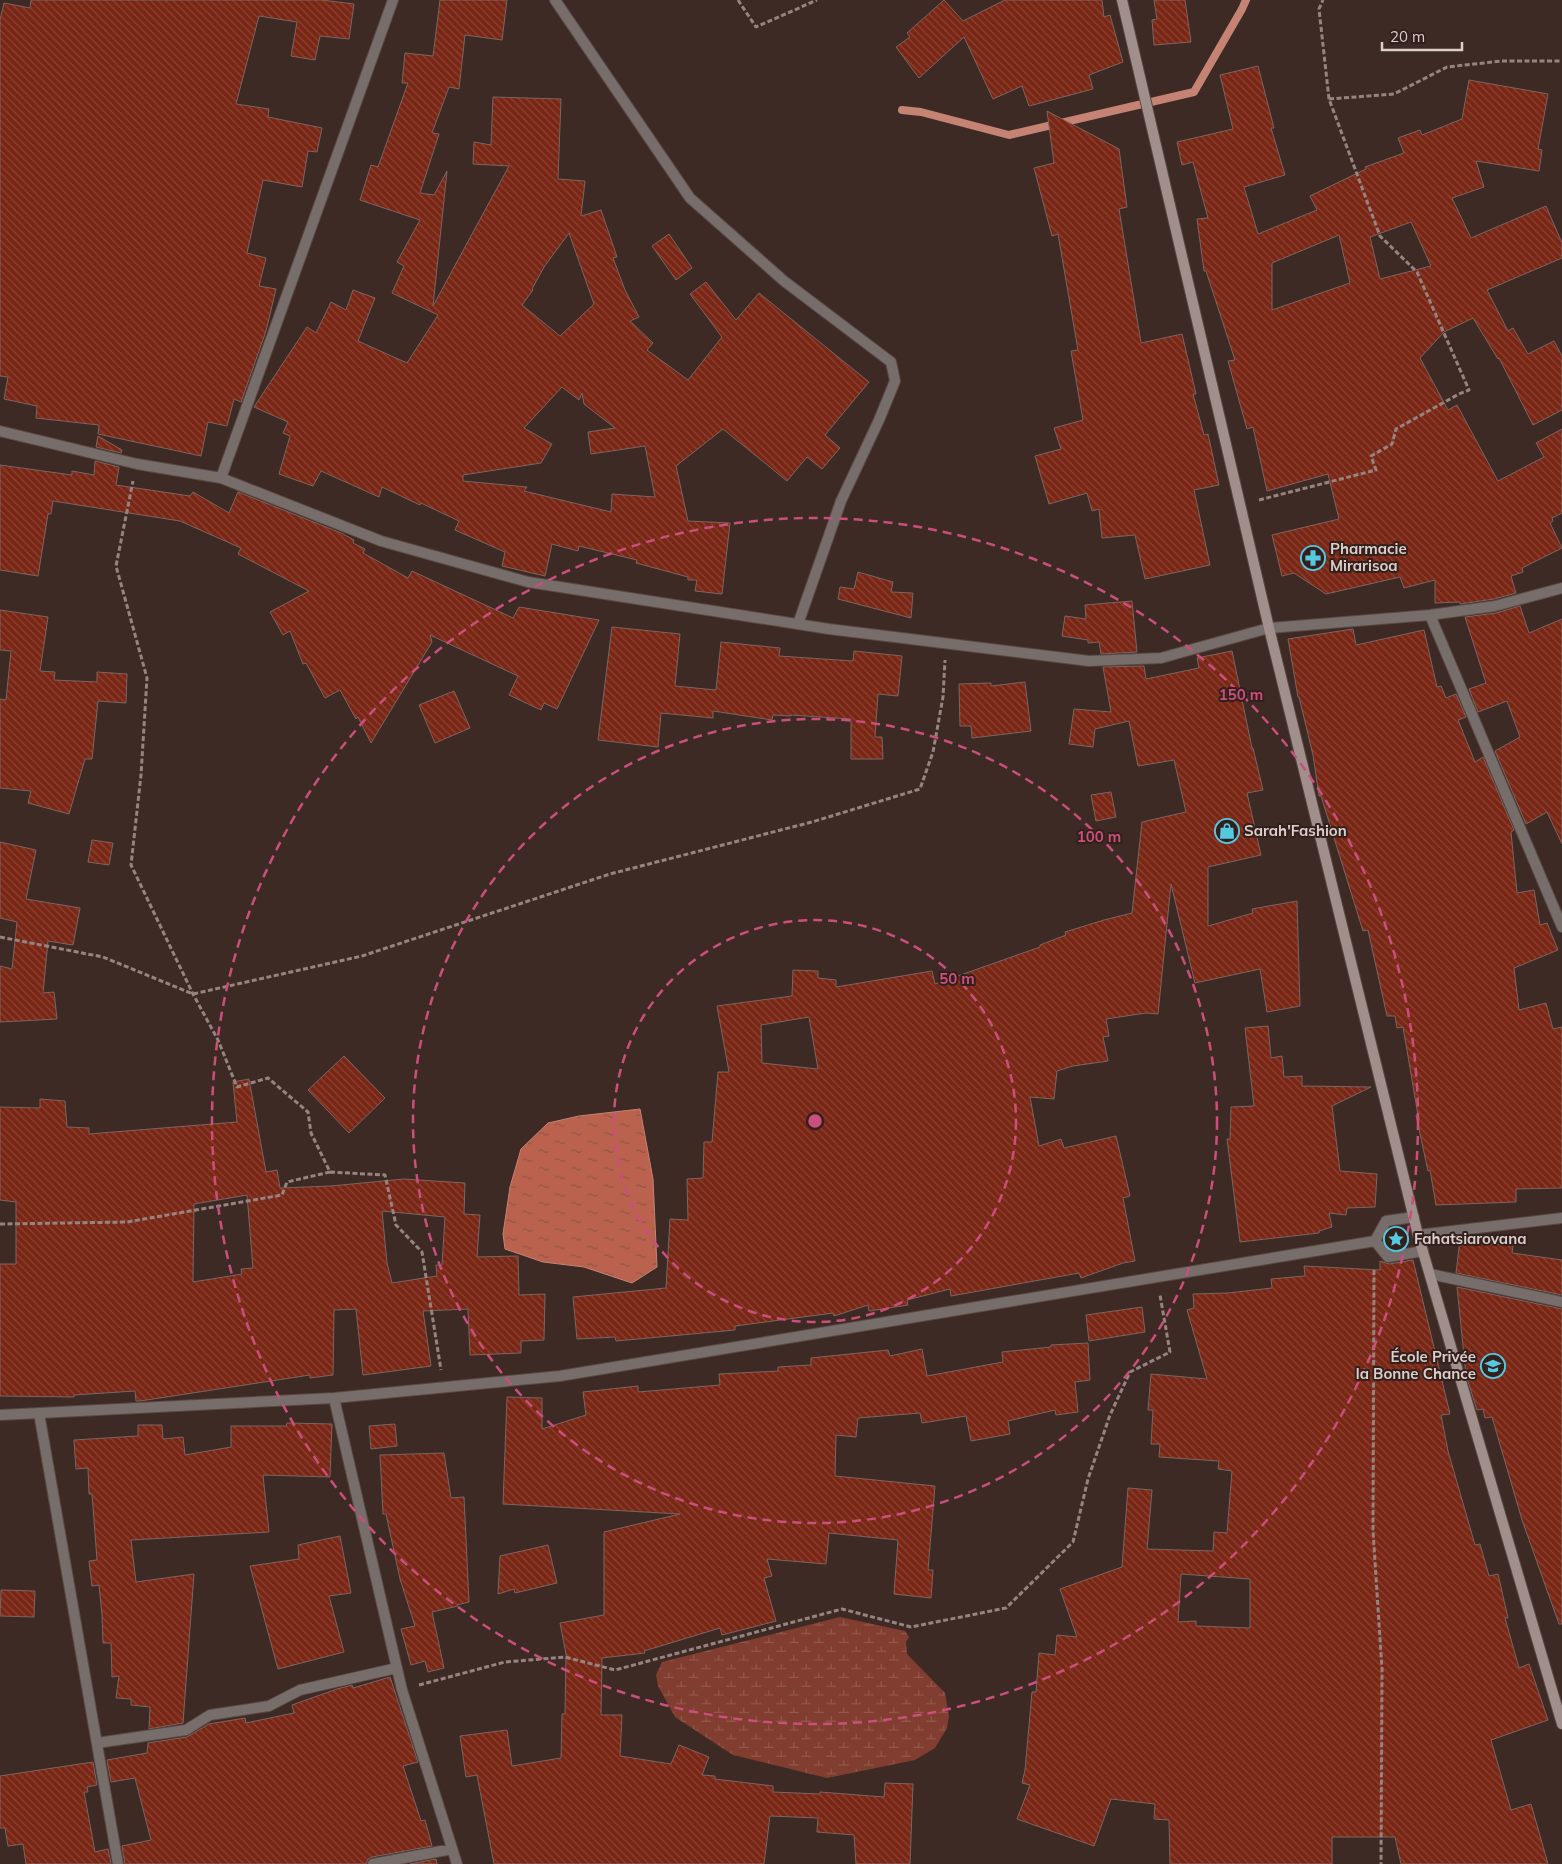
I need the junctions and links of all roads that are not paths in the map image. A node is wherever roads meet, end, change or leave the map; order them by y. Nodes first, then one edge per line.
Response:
1 (392, 0) edge
2 (555, 0) edge
3 (1122, 0) edge
4 (0, 431) edge
5 (221, 478) junction
6 (1562, 588) edge
7 (1430, 616) junction
8 (798, 624) junction
9 (1269, 628) junction
10 (1562, 926) edge
11 (1414, 1217) junction
12 (1562, 1218) edge
13 (1418, 1235) junction
14 (1375, 1241) junction
15 (1423, 1251) junction
16 (1430, 1274) junction
17 (1562, 1302) edge
18 (334, 1398) junction
19 (39, 1413) junction
20 (0, 1415) edge
21 (396, 1668) junction
22 (1562, 1724) edge
23 (97, 1742) junction
24 (452, 1849) junction
25 (118, 1864) edge
26 (374, 1864) edge
27 (456, 1864) edge

1 - 5 street
2 - 8 street
3 - 9 street
4 - 5 street
5 - 8 street
6 - 7 street
7 - 9 street
7 - 10 street
8 - 9 street
9 - 11 street
11 - 13 street
11 - 14 street
12 - 13 street
13 - 15 street
14 - 15 street
14 - 18 street
15 - 16 street
16 - 17 street
16 - 22 street
18 - 19 street
18 - 21 street
19 - 20 street
19 - 23 street
21 - 23 street
21 - 24 street
23 - 25 street
24 - 26 street
24 - 27 street

